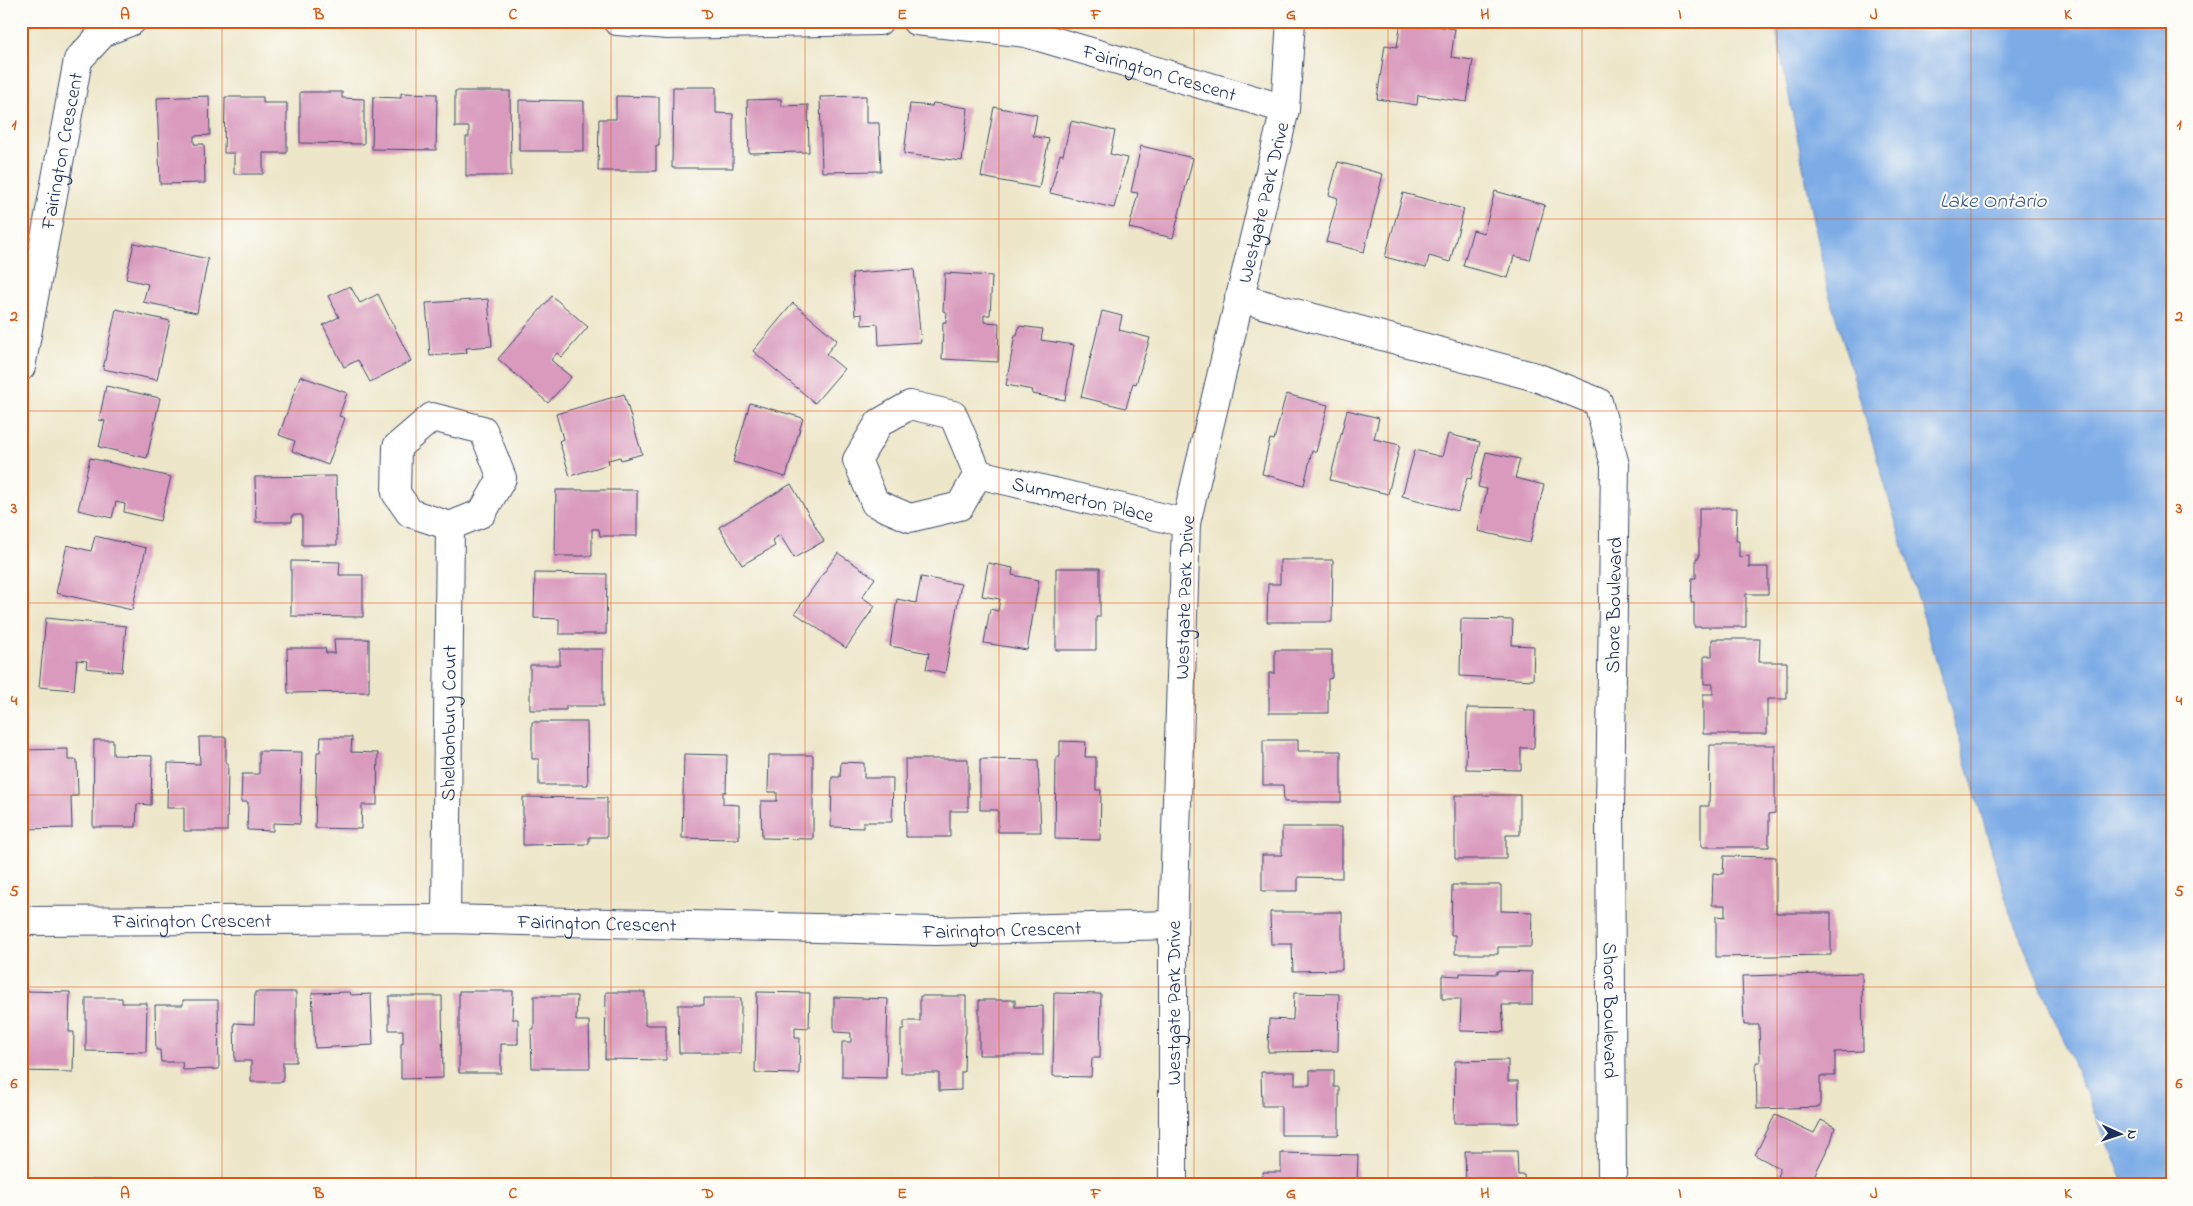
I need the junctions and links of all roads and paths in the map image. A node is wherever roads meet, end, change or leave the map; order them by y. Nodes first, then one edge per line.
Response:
1 (132, 21) edge
2 (617, 21) edge
3 (879, 21) edge
4 (916, 21) edge
5 (1291, 21) edge
6 (1284, 109) junction
7 (1239, 298) junction
8 (21, 368) edge
9 (978, 474) junction
10 (1186, 523) junction
11 (450, 526) dead end
12 (446, 920) junction
13 (21, 921) edge
14 (1173, 925) junction
15 (1173, 1185) edge
16 (1612, 1185) edge

1 - 8 street, Fairington Crescent
2 - 3 street
4 - 6 street, Fairington Crescent
5 - 6 street, Westgate Park Drive
6 - 7 street, Westgate Park Drive
7 - 10 street, Westgate Park Drive
7 - 16 street, Shore Boulevard
9 - 9 street
9 - 10 street, Summerton Place
10 - 14 street, Westgate Park Drive
11 - 12 street, Sheldonbury Court
12 - 13 street, Fairington Crescent
12 - 14 street, Fairington Crescent
14 - 15 street, Westgate Park Drive

